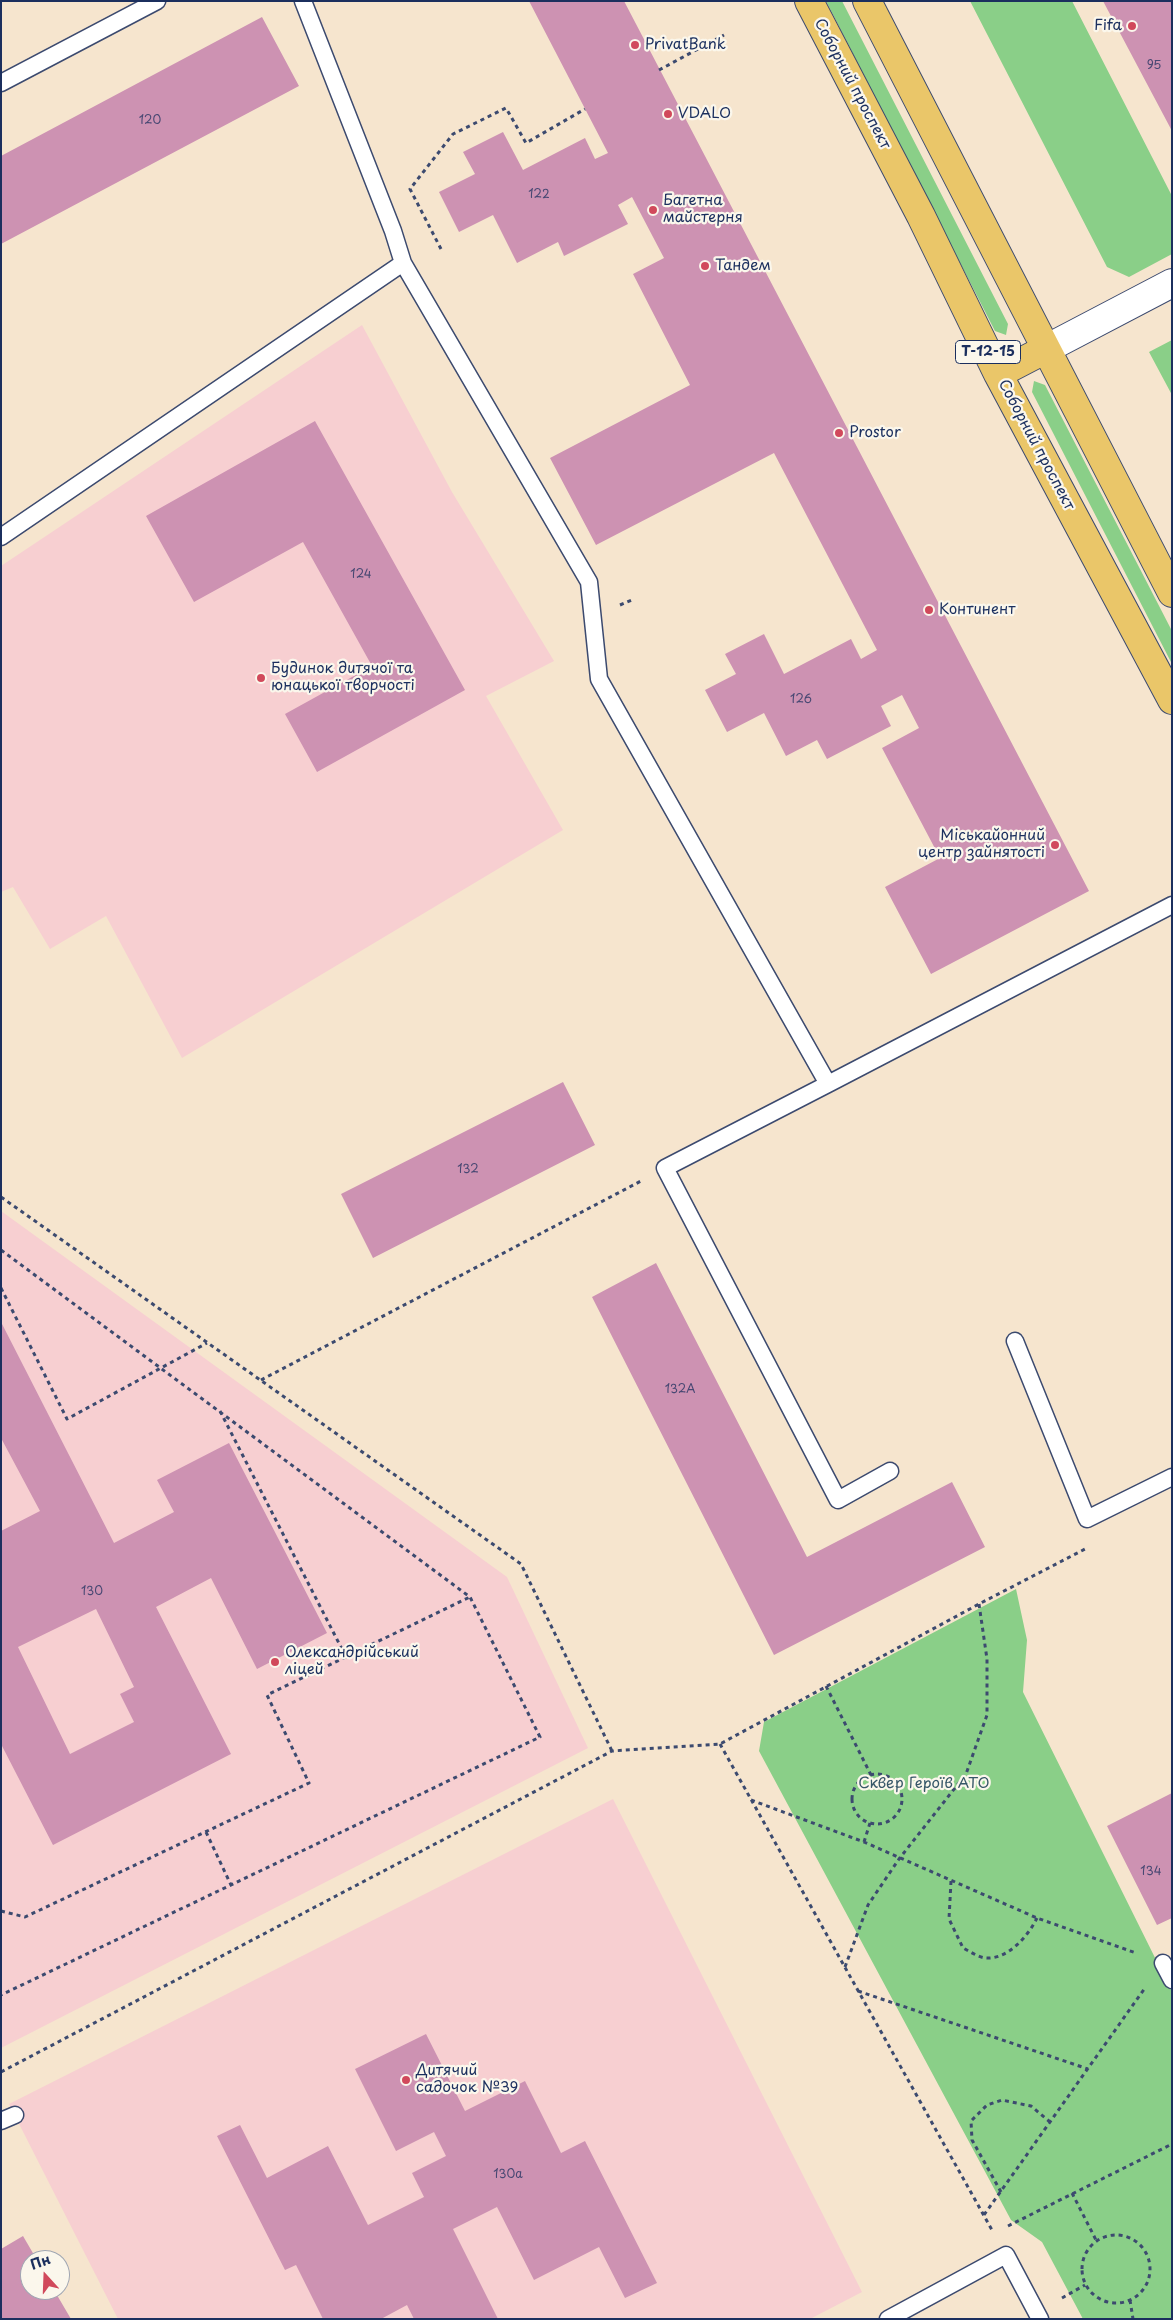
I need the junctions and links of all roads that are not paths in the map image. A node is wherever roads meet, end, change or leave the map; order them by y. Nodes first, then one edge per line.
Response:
1 (158, 1) edge
2 (303, 1) edge
3 (809, 1) edge
4 (867, 1) edge
5 (1, 83) edge
6 (403, 263) junction
7 (1172, 283) edge
8 (1046, 349) junction
9 (998, 374) junction
10 (1, 536) edge
11 (1172, 593) edge
12 (1172, 700) edge
13 (1172, 905) edge
14 (828, 1084) junction
15 (1015, 1340) dead end
16 (890, 1471) dead end
17 (1172, 1477) edge
18 (1162, 1963) road end
19 (1172, 1980) edge
20 (888, 2319) edge
21 (1040, 2319) edge

1 - 5 lane
2 - 6 lane
3 - 9 main road, Соборний проспект / Т-12-15
4 - 8 main road, Т-12-15
6 - 10 lane
6 - 14 lane
7 - 8 street
8 - 9 main road
8 - 11 main road, Т-12-15
9 - 12 main road, Соборний проспект / Т-12-15
13 - 14 lane
14 - 16 lane
15 - 17 lane
18 - 19 lane
20 - 21 lane

